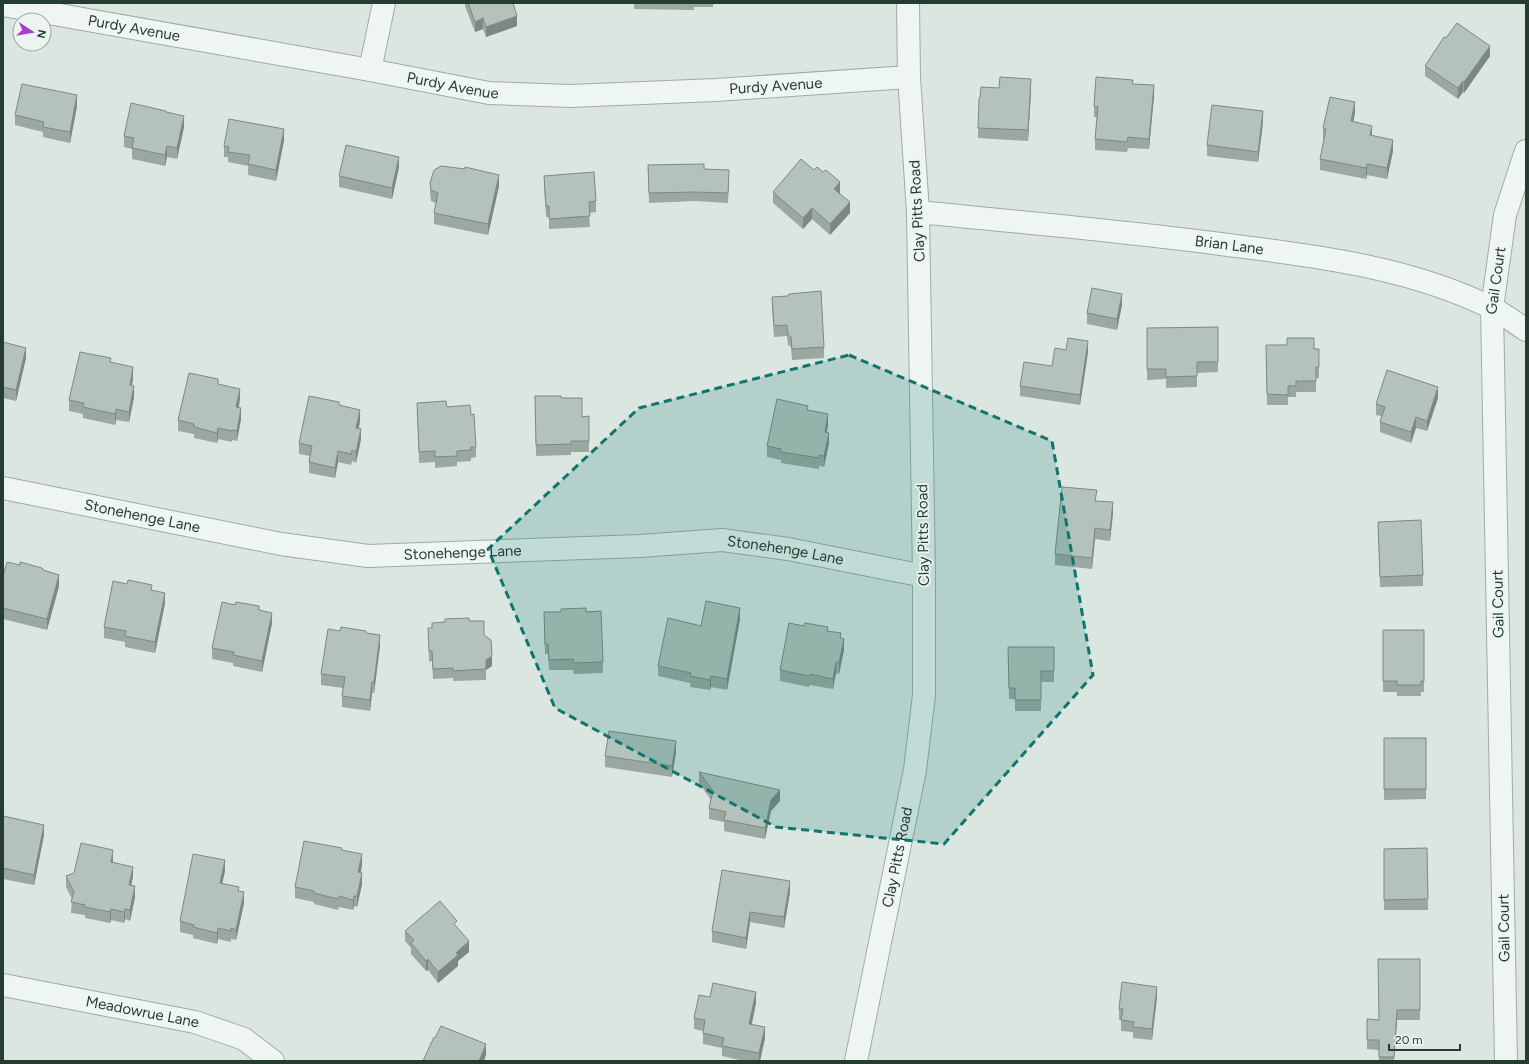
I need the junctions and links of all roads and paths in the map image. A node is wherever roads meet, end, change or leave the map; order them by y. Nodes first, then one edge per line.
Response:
1 (384, 3) edge
2 (908, 3) edge
3 (3, 5) edge
4 (370, 70) junction
5 (909, 76) junction
6 (1526, 151) edge
7 (918, 212) junction
8 (1492, 308) junction
9 (1526, 330) edge
10 (3, 488) edge
11 (924, 576) junction
12 (3, 985) edge
13 (273, 1061) edge
14 (856, 1061) edge
15 (1506, 1061) edge

1 - 4 street
2 - 5 street, Clay Pitts Road
3 - 4 street, Purdy Avenue
4 - 5 street, Purdy Avenue
5 - 7 street, Clay Pitts Road
6 - 8 street, Gail Court
7 - 8 street, Brian Lane
7 - 11 street, Clay Pitts Road
8 - 9 street, Brian Lane
8 - 15 street, Gail Court
10 - 11 street, Stonehenge Lane
11 - 14 street, Clay Pitts Road
12 - 13 street, Meadowrue Lane

